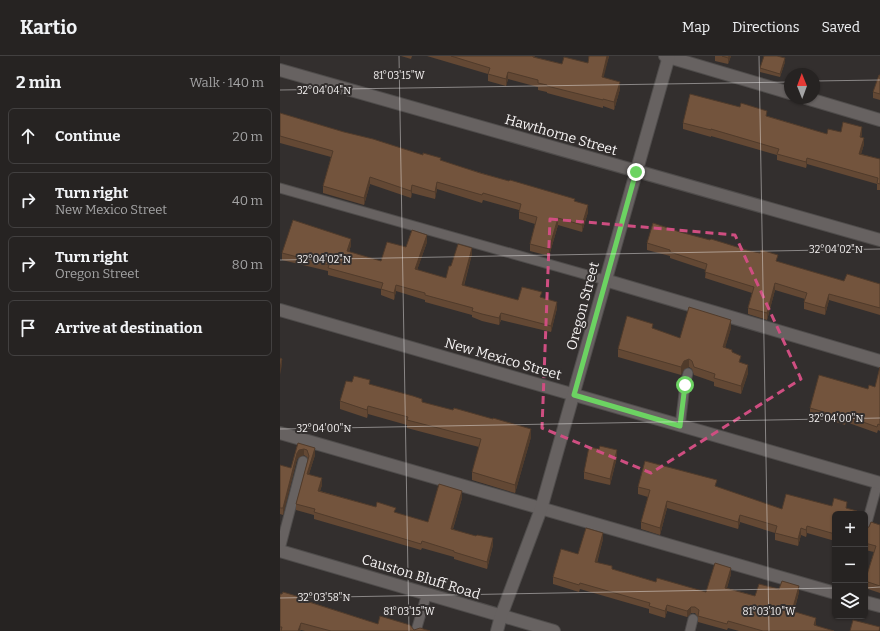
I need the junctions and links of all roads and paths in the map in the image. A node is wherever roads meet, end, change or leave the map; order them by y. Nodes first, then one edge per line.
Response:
1 (668, 56) edge
2 (280, 70) edge
3 (784, 91) edge
4 (820, 102) edge
5 (880, 120) edge
6 (636, 172) junction
7 (280, 188) edge
8 (880, 240) edge
9 (605, 280) junction
10 (280, 310) edge
11 (880, 361) edge
12 (688, 373) dead end
13 (574, 395) junction
14 (680, 426) junction
15 (280, 433) edge
16 (303, 461) dead end
17 (879, 483) edge
18 (541, 509) junction
19 (868, 520) edge
20 (280, 550) edge
21 (832, 592) edge
22 (427, 593) junction
23 (868, 603) edge
24 (880, 606) edge
25 (501, 616) junction
26 (694, 619) dead end
27 (416, 631) edge
28 (497, 631) edge
29 (554, 631) edge
30 (690, 631) edge

1 - 3 street
1 - 6 street, Oregon Street
2 - 6 street, Hawthorne Street
4 - 5 street
6 - 8 street, Hawthorne Street
6 - 9 street, Oregon Street
7 - 9 lane
9 - 11 street
9 - 13 street, Oregon Street
10 - 13 street, New Mexico Street
12 - 14 lane
13 - 14 street, New Mexico Street
13 - 18 street, Oregon Street
14 - 17 street, New Mexico Street
15 - 18 street
16 - 20 lane
17 - 19 lane
18 - 21 street
18 - 25 street, Oregon Street
20 - 22 street, Causton Bluff Road
22 - 25 street, Causton Bluff Road
22 - 27 lane
23 - 24 street
25 - 28 street, Oregon Street
25 - 29 street, Causton Bluff Road
26 - 30 lane

